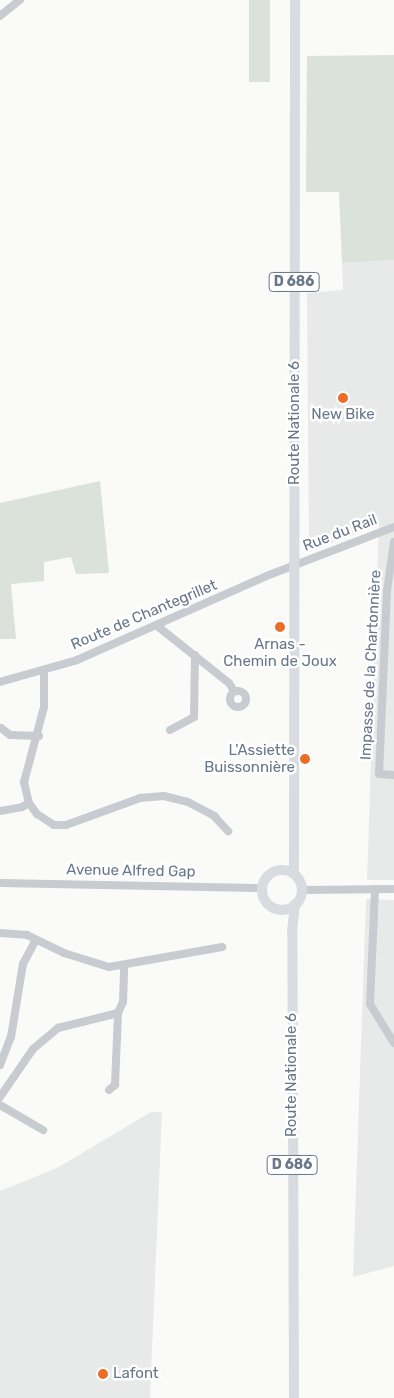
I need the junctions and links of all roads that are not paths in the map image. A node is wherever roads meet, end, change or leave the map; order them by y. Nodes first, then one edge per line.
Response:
1 (20, 0) edge
2 (295, 0) edge
3 (0, 16) edge
4 (394, 527) edge
5 (394, 542) edge
6 (295, 564) junction
7 (156, 625) junction
8 (195, 655) junction
9 (44, 670) junction
10 (0, 682) edge
11 (234, 691) dead end
12 (1, 728) edge
13 (170, 730) dead end
14 (38, 736) junction
15 (394, 775) edge
16 (29, 803) junction
17 (0, 811) edge
18 (228, 832) dead end
19 (293, 846) junction
20 (282, 870) junction
21 (294, 874) junction
22 (0, 883) edge
23 (262, 888) junction
24 (375, 889) junction
25 (302, 890) junction
26 (394, 890) edge
27 (295, 904) junction
28 (279, 909) junction
29 (292, 932) junction
30 (0, 933) edge
31 (36, 940) junction
32 (222, 947) dead end
33 (124, 967) junction
34 (118, 1013) junction
35 (394, 1043) edge
36 (0, 1062) edge
37 (109, 1090) dead end
38 (0, 1097) edge
39 (0, 1105) edge
40 (43, 1130) dead end
41 (294, 1398) edge

1 - 3 street
2 - 6 main road, Route Nationale 6 / D 686
4 - 6 street, Rue du Rail
5 - 15 street, Impasse de la Chartonnière
6 - 7 street, Route de Chantegrillet
6 - 19 main road, Route Nationale 6 / D 686
7 - 8 street
7 - 9 street, Route de Chantegrillet
8 - 11 street
8 - 13 street
9 - 10 street, Route de Chantegrillet
9 - 14 street
12 - 14 street
14 - 16 street
16 - 17 street
16 - 18 street
19 - 20 main road, Route Nationale 6 / D 686
19 - 21 main road, Route Nationale 6 / D 686
20 - 21 main road
20 - 23 main road
21 - 25 main road
22 - 23 street, Avenue Alfred Gap
23 - 28 main road
24 - 25 street
24 - 26 street
24 - 35 street
25 - 27 main road
27 - 28 main road
27 - 29 main road, Route Nationale 6 / D 686
28 - 29 main road, Route Nationale 6
29 - 41 main road, Route Nationale 6 / D 686
30 - 31 street
31 - 33 street
31 - 36 street
32 - 33 street
33 - 34 street
34 - 37 street
34 - 38 street
39 - 40 street

